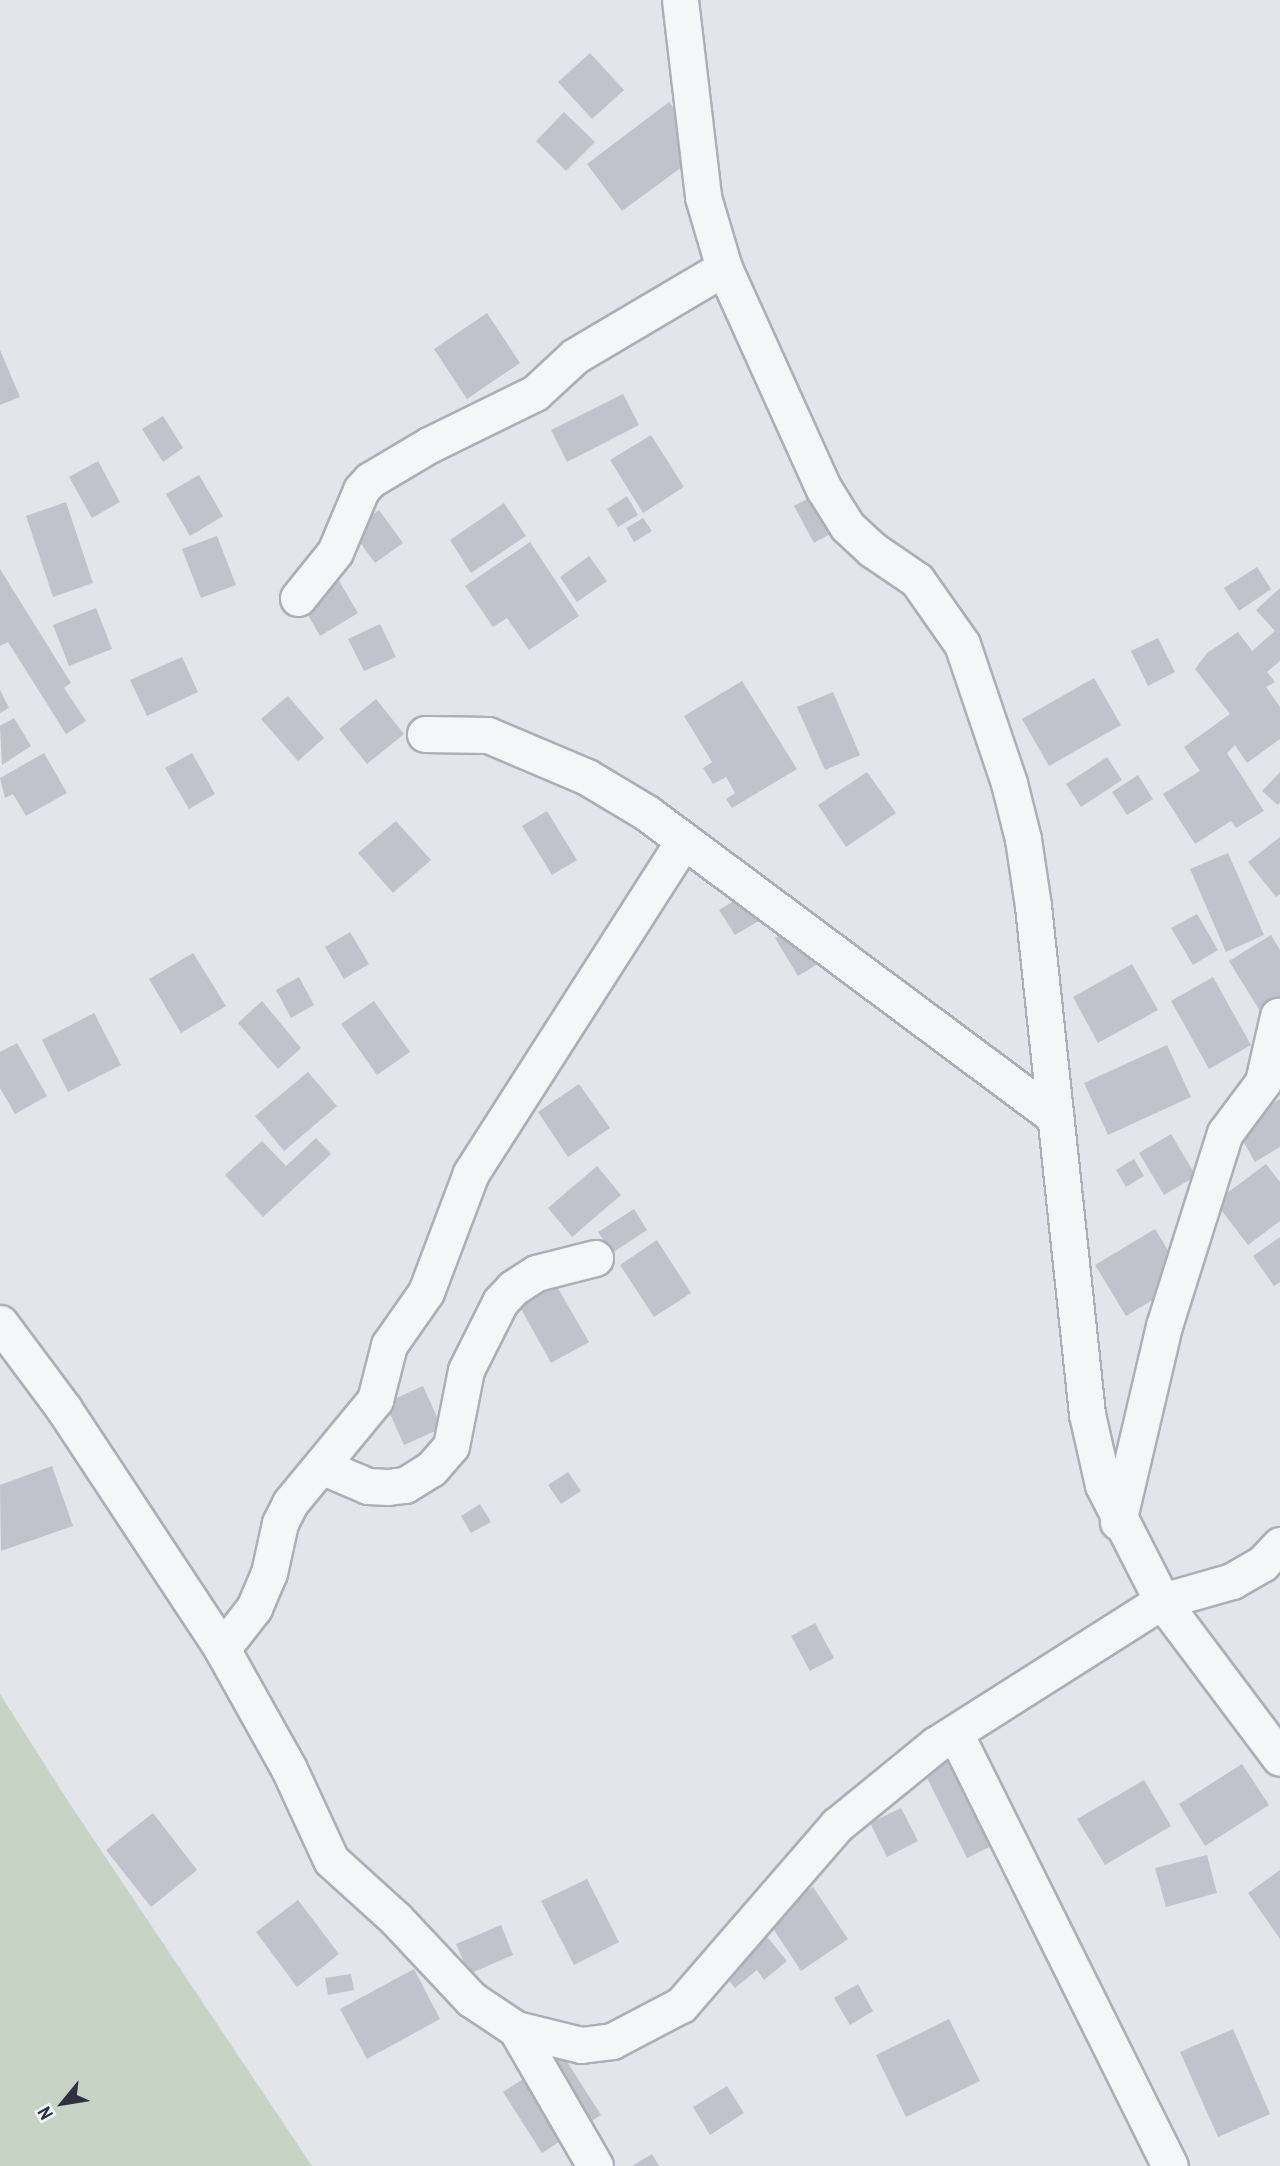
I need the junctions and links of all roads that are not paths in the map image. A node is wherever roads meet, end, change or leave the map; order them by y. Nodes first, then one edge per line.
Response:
1 (680, 0) edge
2 (724, 268) junction
3 (298, 598) dead end
4 (425, 734) dead end
5 (683, 841) junction
6 (1278, 1016) dead end
7 (1055, 1117) junction
8 (595, 1258) dead end
9 (0, 1323) edge
10 (323, 1467) junction
11 (1118, 1522) junction
12 (1280, 1545) edge
13 (1162, 1601) junction
14 (222, 1649) junction
15 (955, 1733) junction
16 (1280, 1758) edge
17 (516, 2029) junction
18 (594, 2166) edge
19 (1170, 2166) edge

1 - 2 street
2 - 3 street
2 - 7 street
4 - 5 street
5 - 7 street
5 - 10 street
6 - 11 street
7 - 11 street
8 - 10 street
9 - 14 street
10 - 14 street
11 - 13 street
12 - 13 street
13 - 15 street
13 - 16 street
14 - 17 street
15 - 17 street
15 - 19 street
17 - 18 street

